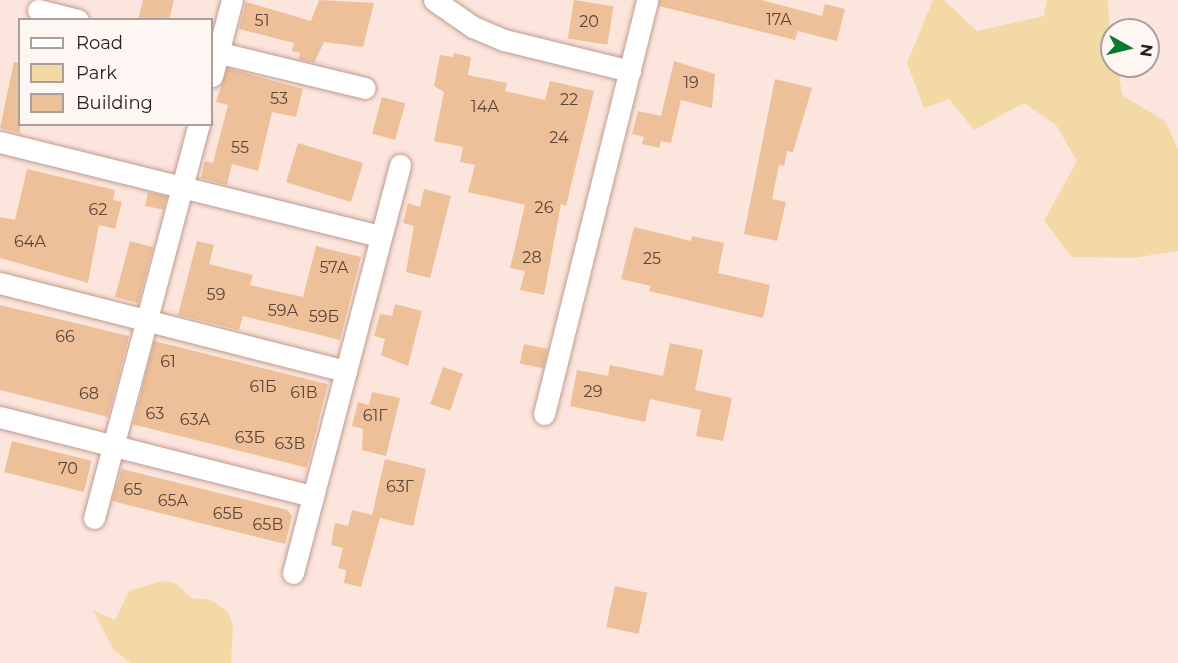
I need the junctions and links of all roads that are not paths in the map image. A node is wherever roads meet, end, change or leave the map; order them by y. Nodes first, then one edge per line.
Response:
1 (232, 0) edge
2 (434, 0) edge
3 (647, 0) edge
4 (38, 10) dead end
5 (70, 18) edge
6 (215, 51) edge
7 (213, 68) edge
8 (630, 71) junction
9 (365, 88) dead end
10 (198, 126) edge
11 (0, 142) edge
12 (400, 165) dead end
13 (182, 187) junction
14 (381, 236) junction
15 (0, 283) edge
16 (147, 320) junction
17 (346, 371) junction
18 (544, 414) dead end
19 (0, 417) edge
20 (114, 445) junction
21 (313, 496) junction
22 (94, 518) dead end
23 (293, 573) dead end

1 - 6 street
2 - 8 street
3 - 8 street
4 - 5 street
6 - 7 street
6 - 9 street
8 - 18 street
10 - 13 street
11 - 13 street
12 - 14 street
13 - 14 street
13 - 16 street
14 - 17 street
15 - 16 street
16 - 17 street
16 - 20 street
17 - 21 street
19 - 20 street
20 - 21 street
20 - 22 street
21 - 23 street

